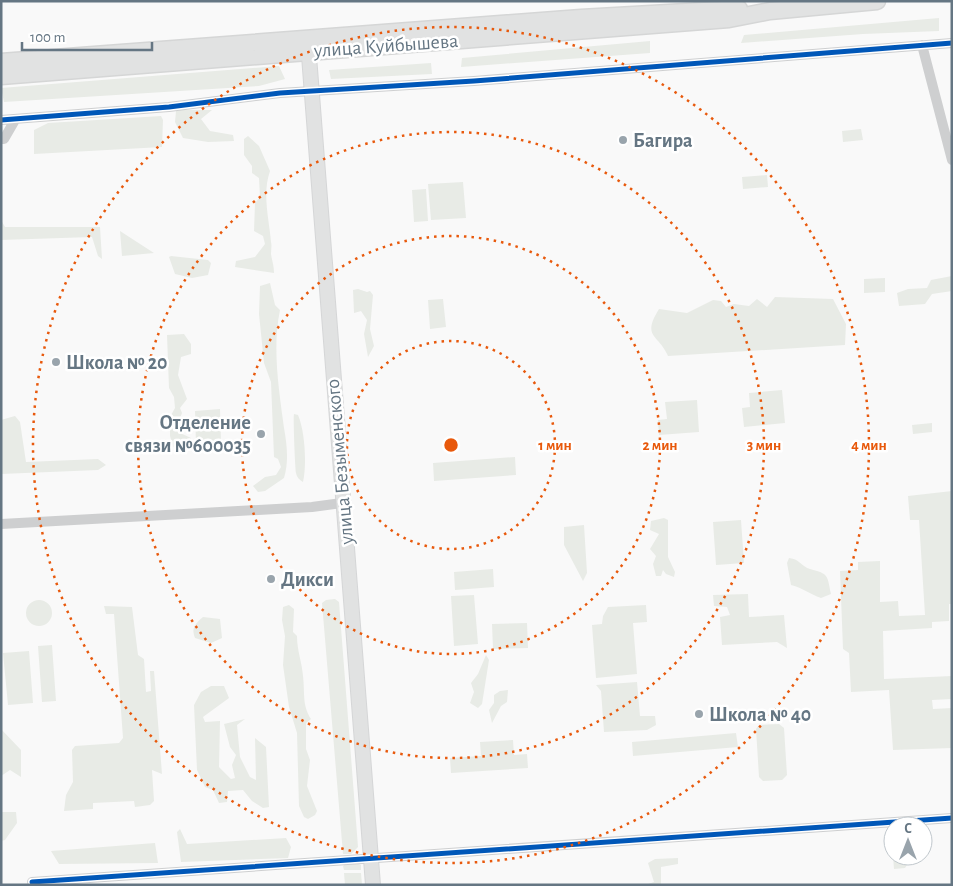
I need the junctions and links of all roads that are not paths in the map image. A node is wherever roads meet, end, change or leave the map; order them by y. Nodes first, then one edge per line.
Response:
1 (876, 1) edge
2 (952, 43) edge
3 (308, 45) junction
4 (922, 45) junction
5 (1, 62) edge
6 (1, 76) edge
7 (312, 91) junction
8 (1, 120) edge
9 (15, 120) junction
10 (1, 139) edge
11 (952, 160) edge
12 (342, 503) junction
13 (1, 524) edge
14 (952, 818) edge
15 (370, 857) junction
16 (32, 882) dead end
17 (373, 885) edge

1 - 3 highway, улица Куйбышева
2 - 4 street
3 - 5 highway, улица Куйбышева
3 - 6 highway, улица Куйбышева
3 - 7 main road, улица Безыменского
4 - 7 street
4 - 11 street
7 - 9 street
7 - 12 main road, улица Безыменского
8 - 9 street
9 - 10 street
12 - 13 street
12 - 15 main road, улица Безыменского
14 - 15 street
15 - 16 street
15 - 17 main road, улица Безыменского

